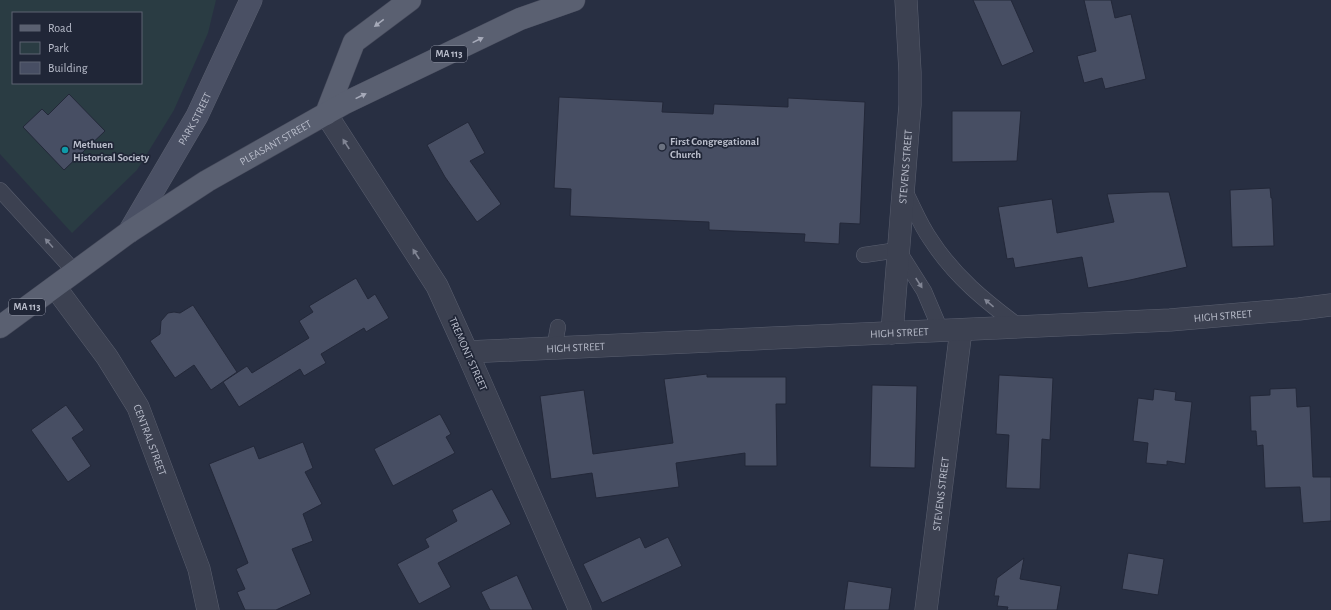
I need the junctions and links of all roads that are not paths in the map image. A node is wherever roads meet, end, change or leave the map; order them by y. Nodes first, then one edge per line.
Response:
1 (251, 0) edge
2 (410, 0) edge
3 (574, 0) edge
4 (906, 0) edge
5 (326, 114) junction
6 (903, 187) junction
7 (0, 190) edge
8 (129, 232) junction
9 (898, 250) junction
10 (864, 255) dead end
11 (75, 272) junction
12 (55, 287) junction
13 (1331, 305) edge
14 (0, 327) edge
15 (558, 327) dead end
16 (1020, 327) junction
17 (951, 330) junction
18 (892, 333) junction
19 (554, 349) junction
20 (467, 352) junction
21 (208, 610) edge
22 (580, 610) edge
23 (926, 610) edge

1 - 8 main road, PARK STREET
2 -> 5 main road
5 -> 3 main road, PLEASANT STREET / MA 113
4 - 6 street, STEVENS STREET
5 - 8 main road, PLEASANT STREET / MA 113
20 -> 5 street, TREMONT STREET
6 - 9 street, STEVENS STREET
16 -> 6 lane
11 -> 7 lane
8 - 11 main road, PLEASANT STREET / MA 113
9 - 10 lane
9 -> 17 lane
9 - 18 street, STEVENS STREET
11 - 12 main road, PLEASANT STREET / MA 113
12 - 14 main road, PLEASANT STREET / MA 113
12 - 21 street, CENTRAL STREET
13 - 16 street, HIGH STREET
15 - 19 lane
16 - 17 street, HIGH STREET
17 - 18 street, HIGH STREET
17 - 23 street, STEVENS STREET
18 - 19 street, HIGH STREET
19 - 20 street, HIGH STREET
20 - 22 street, TREMONT STREET

